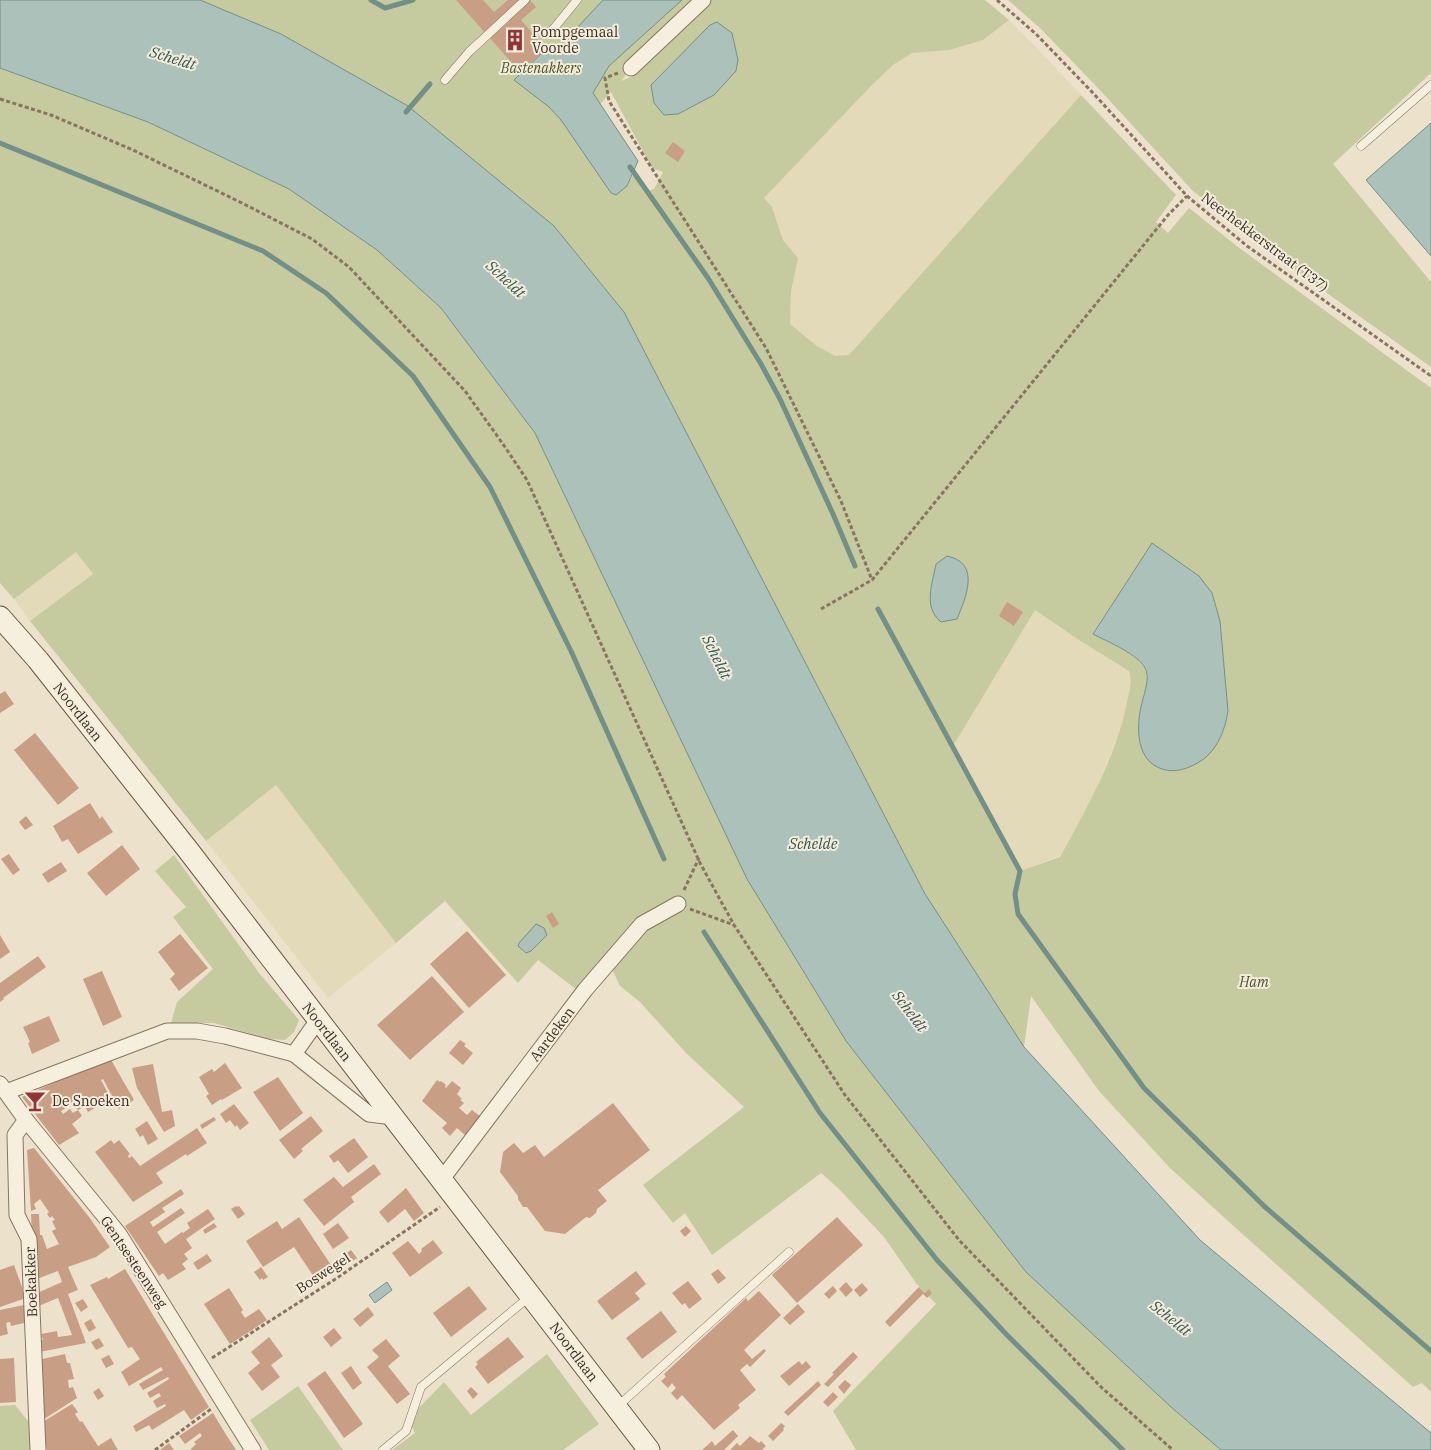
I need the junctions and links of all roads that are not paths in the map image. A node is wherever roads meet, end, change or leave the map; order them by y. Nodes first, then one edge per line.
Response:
1 (525, 0) edge
2 (577, 0) edge
3 (703, 0) edge
4 (550, 33) dead end
5 (631, 68) road end
6 (445, 80) dead end
7 (1431, 85) edge
8 (1361, 146) dead end
9 (0, 617) edge
10 (678, 904) road end
11 (318, 1020) junction
12 (294, 1054) junction
13 (3, 1088) edge
14 (393, 1117) junction
15 (26, 1120) junction
16 (442, 1179) junction
17 (789, 1252) dead end
18 (531, 1296) junction
19 (616, 1408) junction
20 (38, 1450) edge
21 (253, 1450) edge
22 (383, 1450) edge
23 (649, 1450) edge

1 - 6 lane
2 - 4 lane
3 - 5 street
7 - 8 lane
9 - 11 street, Noordlaan
10 - 16 street, Aardeken
11 - 12 street
11 - 14 street, Noordlaan
12 - 13 street
12 - 14 street
13 - 15 street, Gentsesteenweg
14 - 16 street, Noordlaan
15 - 20 street, Boekakker
15 - 21 street, Gentsesteenweg
16 - 18 street, Noordlaan
17 - 19 lane
18 - 19 street, Noordlaan
18 - 22 lane
19 - 23 street, Noordlaan

